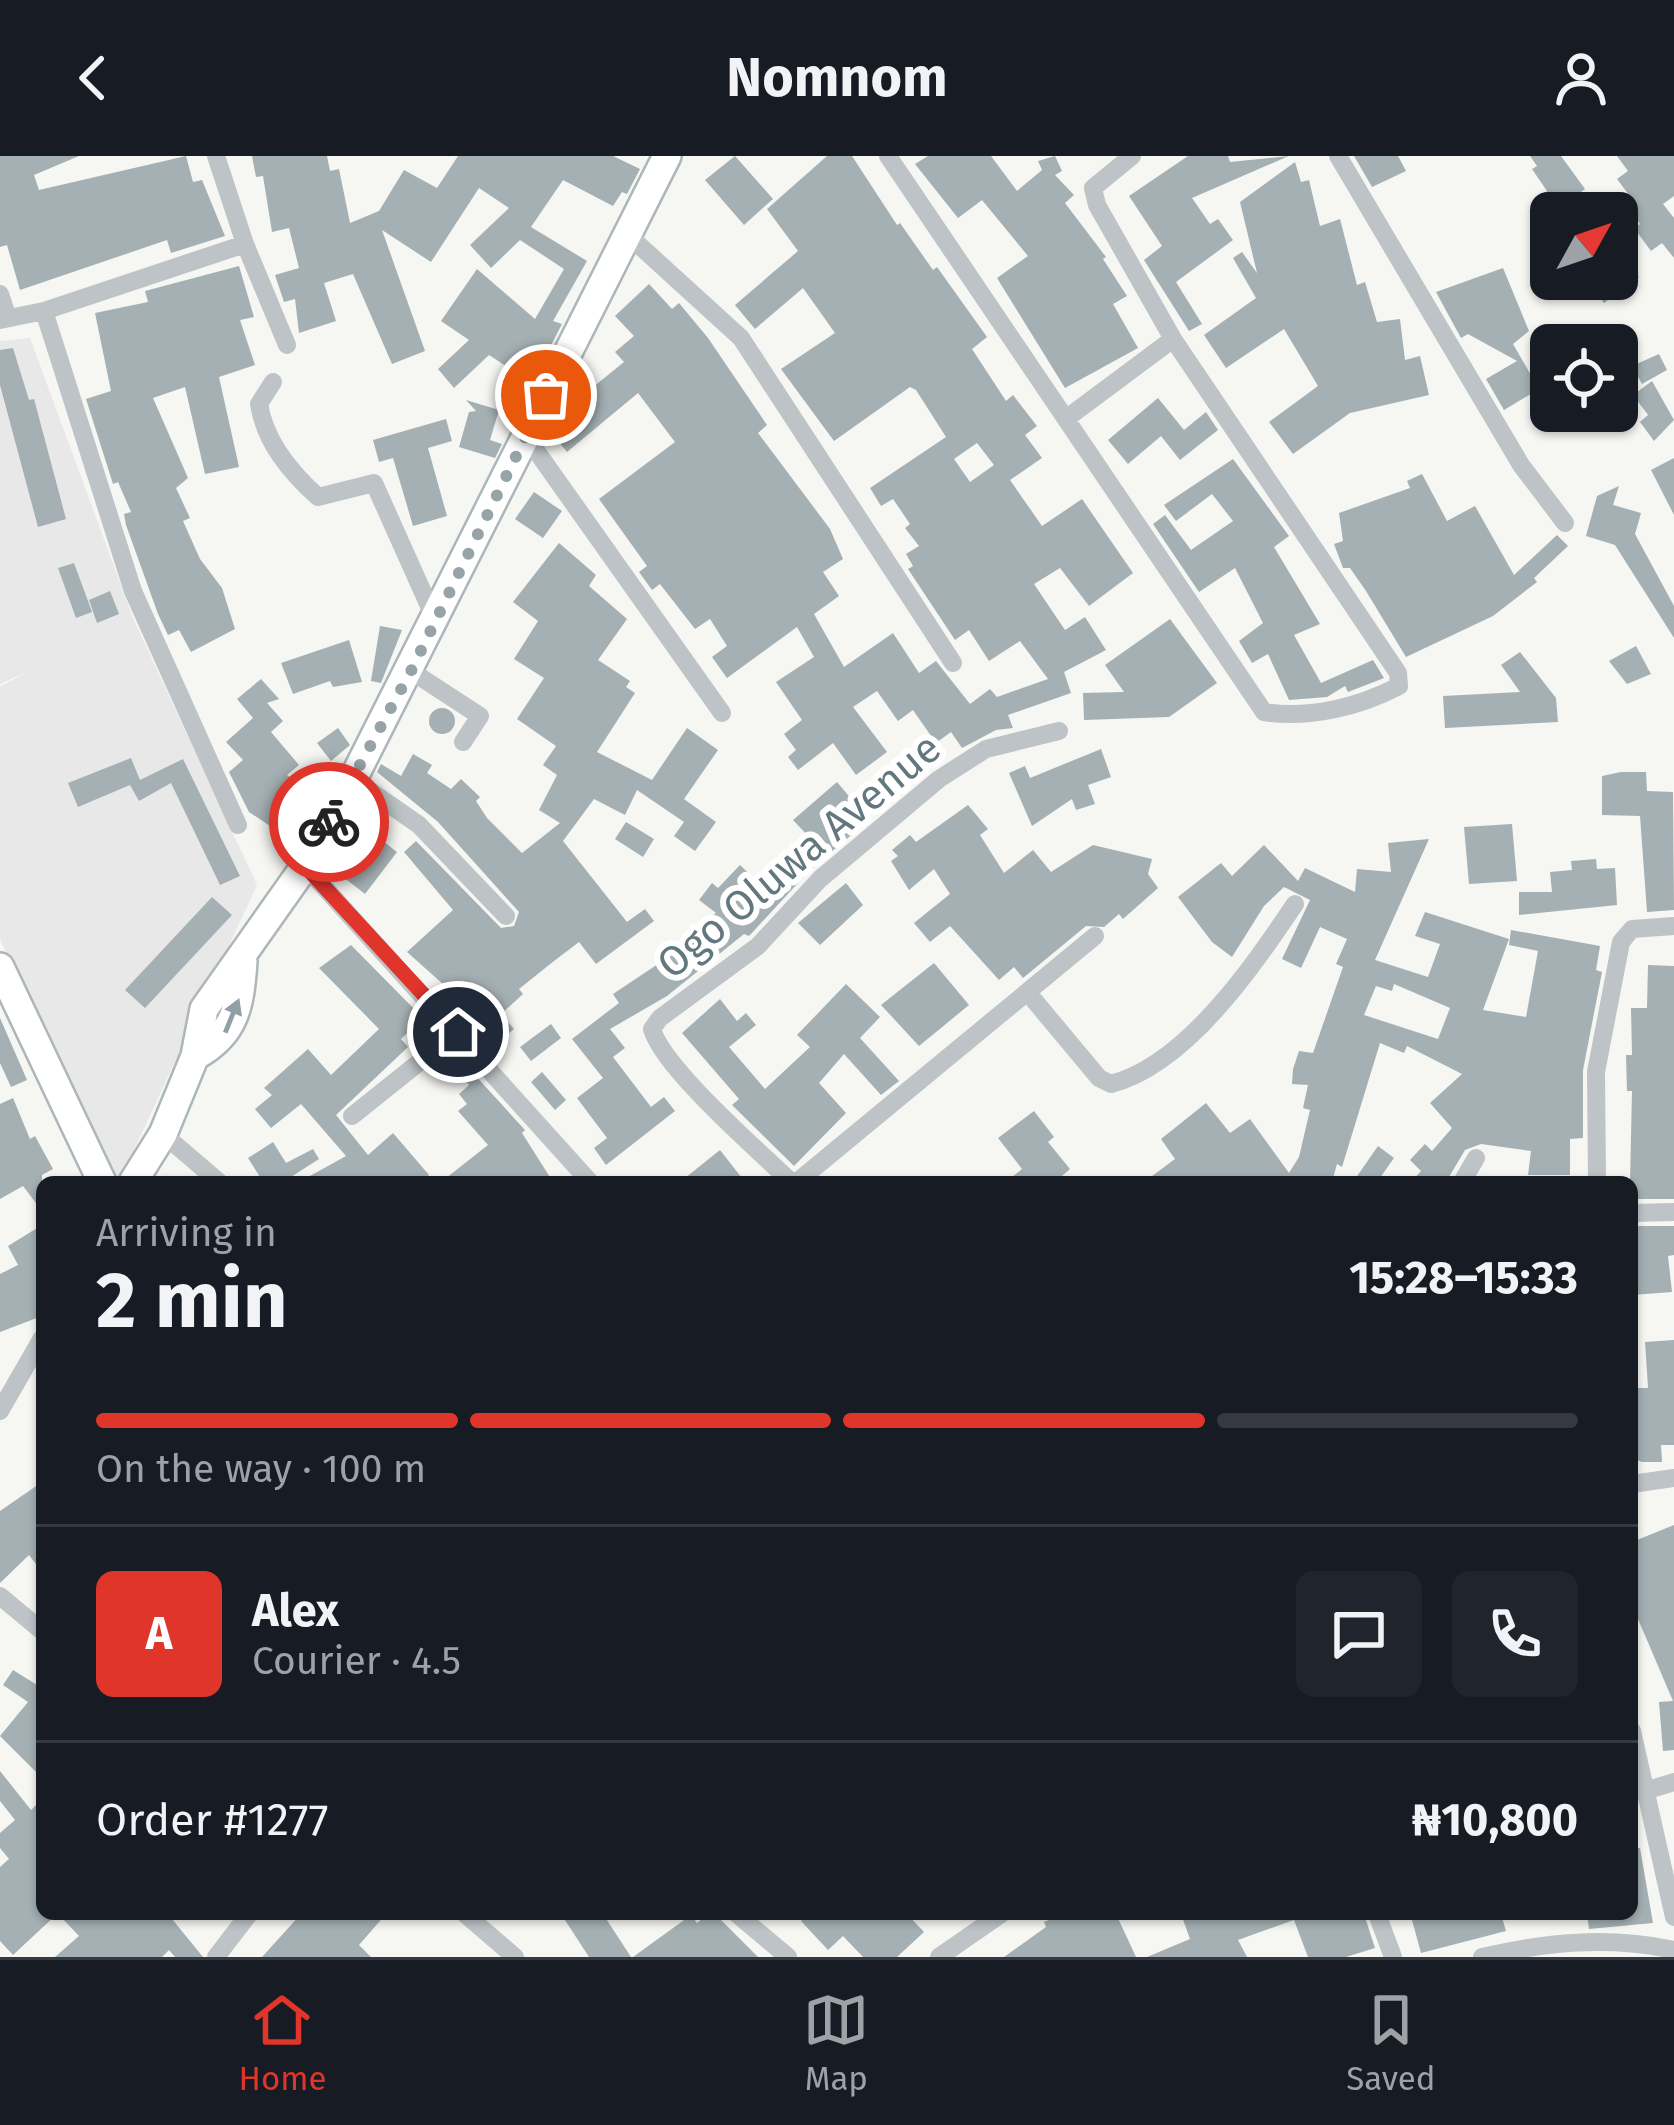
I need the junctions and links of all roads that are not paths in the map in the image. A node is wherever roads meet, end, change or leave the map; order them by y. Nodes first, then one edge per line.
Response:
1 (216, 156) edge
2 (667, 156) edge
3 (888, 156) edge
4 (1132, 156) edge
5 (1338, 156) edge
6 (629, 236) junction
7 (245, 244) junction
8 (0, 294) edge
9 (44, 311) junction
10 (4, 319) edge
11 (1173, 340) junction
12 (287, 345) dead end
13 (273, 382) dead end
14 (1067, 418) junction
15 (525, 435) junction
16 (1565, 523) dead end
17 (434, 617) junction
18 (953, 663) dead end
19 (411, 671) junction
20 (722, 713) dead end
21 (1059, 731) dead end
22 (463, 742) dead end
23 (353, 779) junction
24 (238, 825) dead end
25 (305, 866) junction
26 (1294, 904) dead end
27 (506, 916) dead end
28 (1674, 926) edge
29 (1095, 936) dead end
30 (0, 967) edge
31 (1028, 993) junction
32 (458, 1032) junction
33 (352, 1116) dead end
34 (163, 1134) junction
35 (1476, 1158) dead end
36 (99, 1176) edge
37 (138, 1176) edge
38 (212, 1176) edge
39 (585, 1176) edge
40 (788, 1176) edge
41 (801, 1176) edge
42 (1466, 1176) edge
43 (1597, 1176) edge
44 (1674, 1212) edge
45 (1638, 1213) edge
46 (36, 1348) edge
47 (0, 1411) edge
48 (1674, 1478) edge
49 (1638, 1483) edge
50 (0, 1596) edge
51 (36, 1626) edge
52 (1638, 1753) edge
53 (1674, 1782) edge
54 (1648, 1790) junction
55 (1674, 1917) edge
56 (244, 1920) edge
57 (473, 1920) edge
58 (744, 1920) edge
59 (991, 1920) edge
60 (1379, 1920) edge
61 (1674, 1950) edge
62 (216, 1957) edge
63 (515, 1957) edge
64 (788, 1957) edge
65 (939, 1957) edge
66 (1393, 1957) edge
67 (1482, 1957) edge

1 - 7 street
2 - 6 street
3 - 14 street
4 - 11 street
5 - 16 street
6 - 15 street
6 - 18 street
7 - 9 street
7 - 12 street
8 - 10 street
9 - 10 street
9 - 24 street
11 - 14 street
11 - 14 street
13 - 17 street
15 - 17 street
15 - 20 street
17 - 19 street
19 - 22 street
19 - 23 street
21 - 40 street, Ogo Oluwa Avenue
23 - 25 street
23 - 27 street
25 - 32 street
25 - 34 street
26 - 31 street
28 - 43 street
29 - 31 street
30 - 36 street
31 - 41 street
32 - 33 street
32 - 39 street
34 - 37 street
34 - 38 street
35 - 42 street
44 - 45 street
46 - 47 street
48 - 49 street
50 - 51 street
52 - 54 street
53 - 54 street
54 - 55 street
56 - 62 street
57 - 63 street
58 - 64 street
59 - 65 street
60 - 66 street
61 - 67 street

